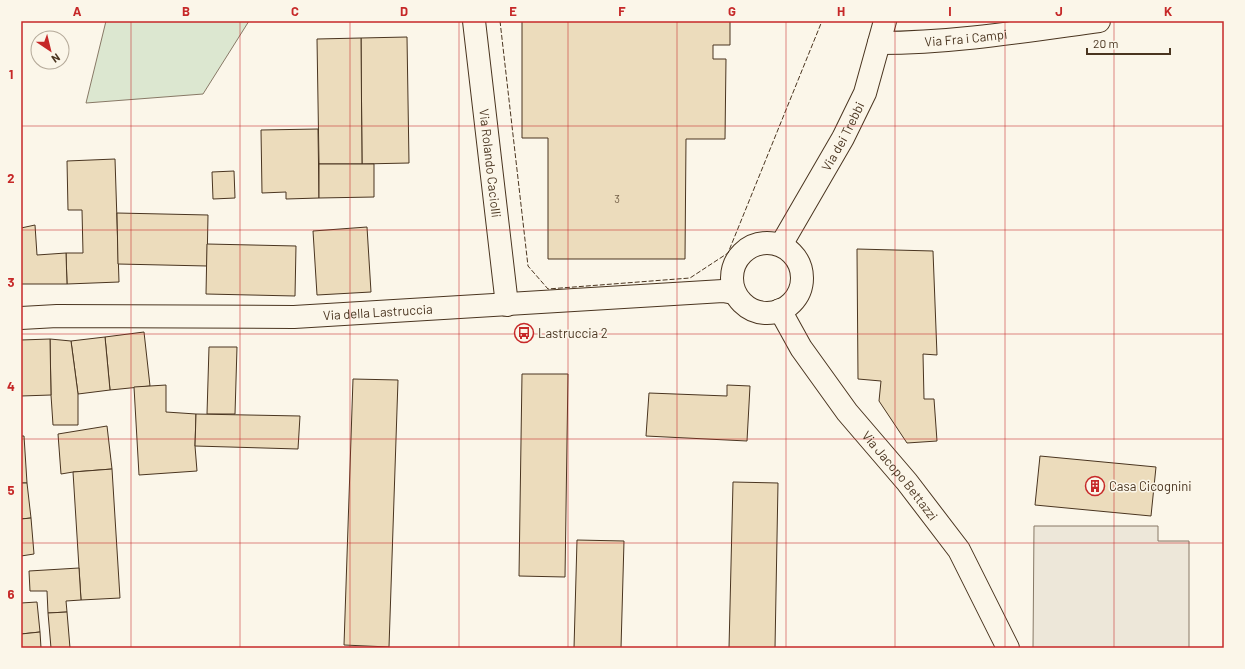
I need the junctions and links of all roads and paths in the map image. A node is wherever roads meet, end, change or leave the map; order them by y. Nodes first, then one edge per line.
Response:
1 (474, 21) edge
2 (885, 21) edge
3 (1099, 21) edge
4 (879, 43) junction
5 (781, 245) junction
6 (734, 293) junction
7 (507, 305) junction
8 (780, 310) junction
9 (21, 318) edge
10 (1008, 648) edge

1 - 7 street, Via Rolando Caciolli
2 - 4 street, Via dei Trebbi
3 - 4 street, Via Fra i Campi
4 - 5 street, Via dei Trebbi
5 - 6 street
5 - 8 street
6 - 7 street, Via della Lastruccia
6 - 8 street
7 - 9 street, Via della Lastruccia
8 - 10 street, Via Jacopo Bettazzi

